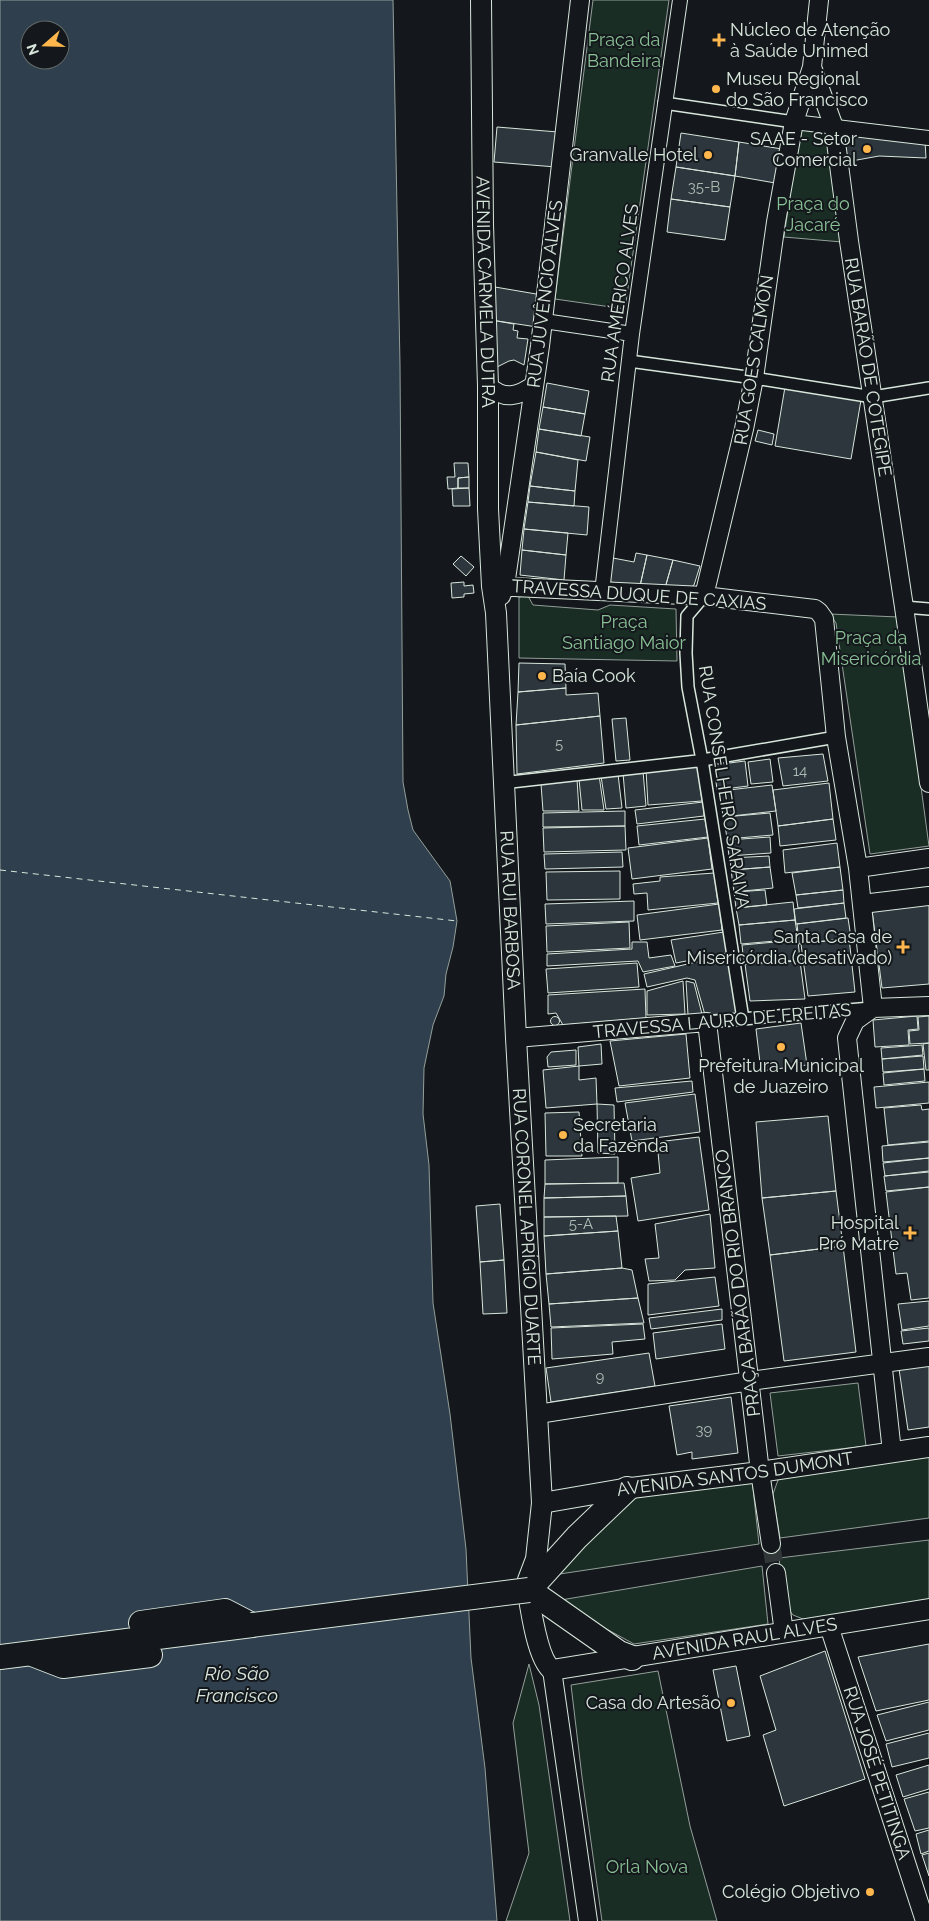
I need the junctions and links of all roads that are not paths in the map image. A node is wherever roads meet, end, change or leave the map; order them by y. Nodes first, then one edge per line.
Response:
1 (481, 0) edge
2 (580, 0) edge
3 (680, 0) edge
4 (819, 0) edge
5 (812, 67) junction
6 (664, 103) junction
7 (794, 122) junction
8 (834, 127) junction
9 (929, 138) edge
10 (544, 321) junction
11 (632, 334) junction
12 (629, 361) junction
13 (754, 378) junction
14 (534, 385) junction
15 (488, 386) junction
16 (929, 388) edge
17 (873, 397) junction
18 (498, 586) junction
19 (602, 592) junction
20 (704, 596) junction
21 (904, 607) junction
22 (929, 609) edge
23 (496, 613) joint
24 (836, 737) junction
25 (702, 760) junction
26 (507, 783) junction
27 (929, 783) edge
28 (929, 858) edge
29 (858, 868) junction
30 (929, 896) edge
31 (862, 904) junction
32 (929, 1006) edge
33 (872, 1008) junction
34 (743, 1019) junction
35 (706, 1022) junction
36 (516, 1038) junction
37 (929, 1358) edge
38 (881, 1364) junction
39 (750, 1381) junction
40 (538, 1414) junction
41 (929, 1447) edge
42 (892, 1452) junction
43 (760, 1472) junction
44 (628, 1489) junction
45 (542, 1503) junction
46 (771, 1544) tunnel mouth
47 (776, 1573) tunnel mouth
48 (528, 1585) junction
49 (929, 1609) edge
50 (252, 1625) junction
51 (829, 1626) junction
52 (784, 1633) junction
53 (30, 1653) junction
54 (625, 1655) junction
55 (0, 1657) edge
56 (556, 1670) junction
57 (588, 1921) edge
58 (925, 1921) edge

1 - 15 main road, AVENIDA CARMELA DUTRA
2 - 10 street, RUA JUVÊNCIO ALVES
3 - 6 street, RUA AMÉRICO ALVES
4 - 5 street
5 - 7 street, RUA GOES CALMON
5 - 8 street, RUA BARÃO DE COTEGIPE
6 - 7 street
6 - 11 street, RUA AMÉRICO ALVES
7 - 8 street
7 - 13 street, RUA GOES CALMON
8 - 9 street
8 - 17 street, RUA BARÃO DE COTEGIPE
10 - 11 street
10 - 14 street, RUA JUVÊNCIO ALVES
11 - 12 street, RUA AMÉRICO ALVES
12 - 13 street
12 - 19 street, RUA AMÉRICO ALVES
13 - 17 street
13 - 20 street, RUA GOES CALMON
14 - 15 street
14 - 18 street, RUA JUVÊNCIO ALVES
15 - 18 main road, AVENIDA CARMELA DUTRA
16 - 17 street
17 - 21 street, RUA BARÃO DE COTEGIPE
18 - 19 street, TRAVESSA DUQUE DE CAXIAS
18 - 23 main road, AVENIDA CARMELA DUTRA
19 - 20 street, TRAVESSA DUQUE DE CAXIAS
20 - 24 street, TRAVESSA DUQUE DE CAXIAS
20 - 25 street, RUA CONSELHEIRO SARAIVA
21 - 22 street
21 - 27 street, RUA BARÃO DE COTEGIPE
23 - 26 main road, RUA RUI BARBOSA
24 - 25 street
24 - 29 street
25 - 26 street
25 - 34 street, RUA CONSELHEIRO SARAIVA
26 - 36 main road, RUA RUI BARBOSA
28 - 29 street
29 - 31 street
30 - 31 street
31 - 33 street
32 - 33 street, TRAVESSA LAURO DE FREITAS
33 - 34 street, TRAVESSA LAURO DE FREITAS
33 - 38 street
34 - 35 street, TRAVESSA LAURO DE FREITAS
35 - 36 street, TRAVESSA LAURO DE FREITAS
35 - 39 street, PRAÇA BARÃO DO RIO BRANCO
36 - 40 main road, RUA CORONEL APRÍGIO DUARTE
37 - 38 street
38 - 39 street
38 - 42 street
39 - 40 street
39 - 43 street, PRAÇA BARÃO DO RIO BRANCO
40 - 45 main road, RUA CORONEL APRÍGIO DUARTE
41 - 42 main road, AVENIDA SANTOS DUMONT
42 - 43 main road, AVENIDA SANTOS DUMONT
43 - 44 main road, AVENIDA SANTOS DUMONT
43 - 46 street, PRAÇA BARÃO DO RIO BRANCO
44 - 45 main road, AVENIDA SANTOS DUMONT
44 - 48 highway
45 - 48 main road, RUA CORONEL APRÍGIO DUARTE
47 - 52 street
48 - 50 highway, bridge
48 - 54 highway
48 - 56 main road
49 - 51 main road, AVENIDA RAUL ALVES
50 - 53 highway
50 - 53 highway
51 - 52 main road, AVENIDA RAUL ALVES
51 - 58 street, RUA JOSÉ PETITINGA
52 - 54 main road, AVENIDA RAUL ALVES
53 - 55 highway
54 - 56 main road, AVENIDA RAUL ALVES
56 - 57 street

